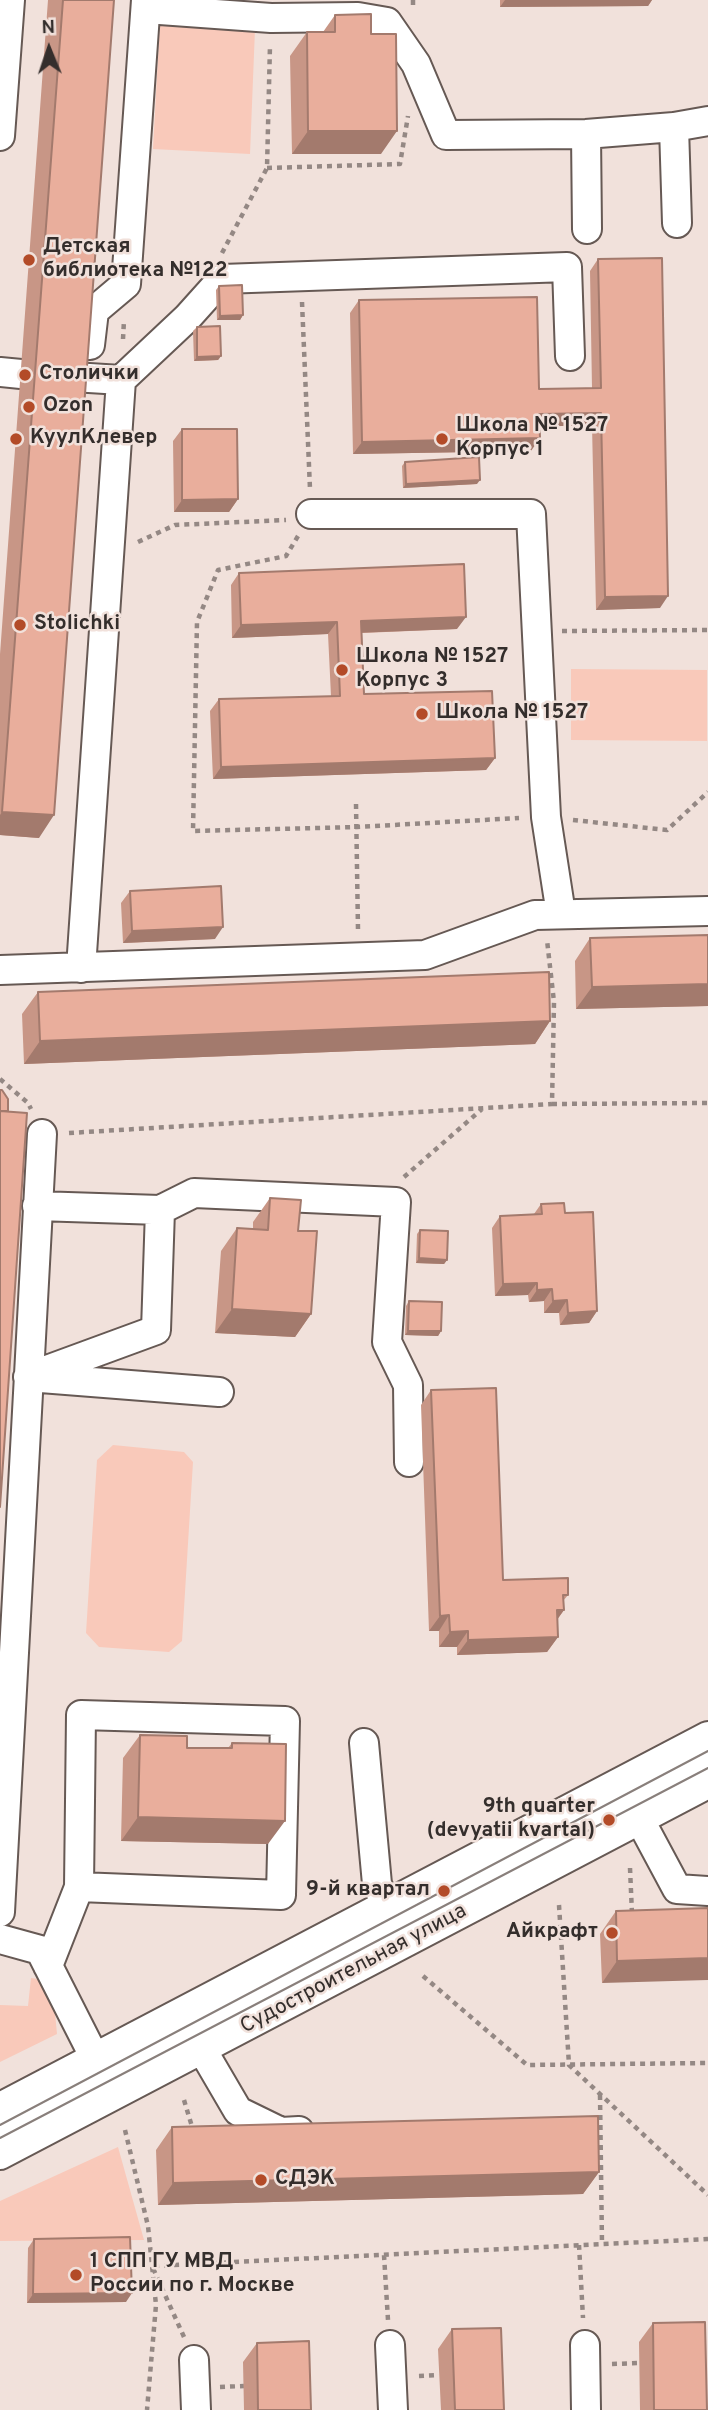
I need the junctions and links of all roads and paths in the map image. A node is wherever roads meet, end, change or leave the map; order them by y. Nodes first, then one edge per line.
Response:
1 (10, 0) edge
2 (146, 5) edge
3 (271, 18) junction
4 (408, 114) dead end
5 (708, 121) edge
6 (674, 127) junction
7 (586, 134) junction
8 (0, 136) edge
9 (267, 168) junction
10 (677, 223) dead end
11 (587, 229) dead end
12 (218, 260) dead end
13 (301, 276) junction
14 (126, 284) junction
15 (90, 345) edge
16 (570, 356) dead end
17 (73, 377) edge
18 (121, 380) junction
19 (311, 514) junction
20 (109, 556) junction
21 (708, 630) edge
22 (538, 631) junction
23 (708, 792) edge
24 (356, 804) dead end
25 (547, 817) junction
26 (357, 827) junction
27 (708, 911) edge
28 (553, 914) junction
29 (359, 957) junction
30 (81, 968) junction
31 (0, 970) edge
32 (0, 1079) edge
33 (708, 1102) edge
34 (552, 1104) junction
35 (482, 1108) junction
36 (42, 1135) junction
37 (377, 1200) junction
38 (37, 1206) junction
39 (160, 1210) junction
40 (28, 1377) junction
41 (219, 1392) dead end
42 (409, 1462) dead end
43 (708, 1737) edge
44 (364, 1743) dead end
45 (708, 1760) edge
46 (708, 1784) edge
47 (640, 1820) junction
48 (631, 1868) dead end
49 (79, 1887) junction
50 (708, 1891) edge
51 (386, 1905) junction
52 (559, 1905) dead end
53 (0, 1912) edge
54 (632, 1920) edge
55 (0, 1939) edge
56 (48, 1966) junction
57 (423, 1976) dead end
58 (192, 2032) junction
59 (708, 2063) edge
60 (569, 2065) junction
61 (104, 2076) junction
62 (600, 2094) junction
63 (184, 2100) dead end
64 (0, 2107) edge
65 (587, 2119) edge
66 (600, 2119) junction
67 (125, 2130) dead end
68 (320, 2130) edge
69 (0, 2131) edge
70 (195, 2137) edge
71 (0, 2155) edge
72 (708, 2195) edge
73 (708, 2239) edge
74 (601, 2244) junction
75 (579, 2245) junction
76 (384, 2255) junction
77 (152, 2266) junction
78 (390, 2344) joint
79 (585, 2345) joint
80 (194, 2360) joint
81 (148, 2410) edge
82 (196, 2410) edge
83 (393, 2410) edge
84 (586, 2410) edge

1 - 8 street
2 - 3 street
2 - 14 street
3 - 7 street
3 - 9 path
4 - 9 path
5 - 6 street
6 - 7 street
6 - 10 street
7 - 11 street
9 - 12 path
13 - 16 street
13 - 18 street
13 - 19 path
14 - 15 street
14 - 18 path
17 - 18 street
18 - 20 street
19 - 20 path
19 - 22 street
19 - 26 path
20 - 30 street
21 - 22 path
22 - 25 street
23 - 25 path
24 - 26 path
25 - 26 path
25 - 28 street
26 - 29 path
27 - 28 street
28 - 29 street
28 - 34 path
29 - 30 street
30 - 31 street
32 - 36 path
33 - 34 path
34 - 35 path
35 - 36 path
35 - 37 path
36 - 38 street
37 - 39 street
37 - 42 street
38 - 39 street
38 - 40 street
39 - 40 street
40 - 41 street
40 - 53 street
43 - 51 street, Судостроительная улица
44 - 51 street
45 - 58 street
46 - 47 street, Судостроительная улица
47 - 50 street
47 - 58 street, Судостроительная улица
48 - 54 path
49 - 49 street
49 - 56 street
51 - 58 street, Судостроительная улица
52 - 60 path
55 - 56 street
56 - 61 street
57 - 60 path
58 - 61 street, Судостроительная улица
58 - 61 street, Судостроительная улица
58 - 68 street
59 - 60 path
60 - 62 path
61 - 64 street, Судостроительная улица
61 - 69 street
61 - 71 street, Судостроительная улица
62 - 66 path
62 - 72 path
63 - 70 path
65 - 66 path
66 - 74 path
67 - 77 path
73 - 74 path
74 - 75 path
75 - 76 path
75 - 79 path
76 - 77 path
76 - 78 path
77 - 80 path
77 - 81 path
78 - 83 street
79 - 84 street
80 - 82 street

